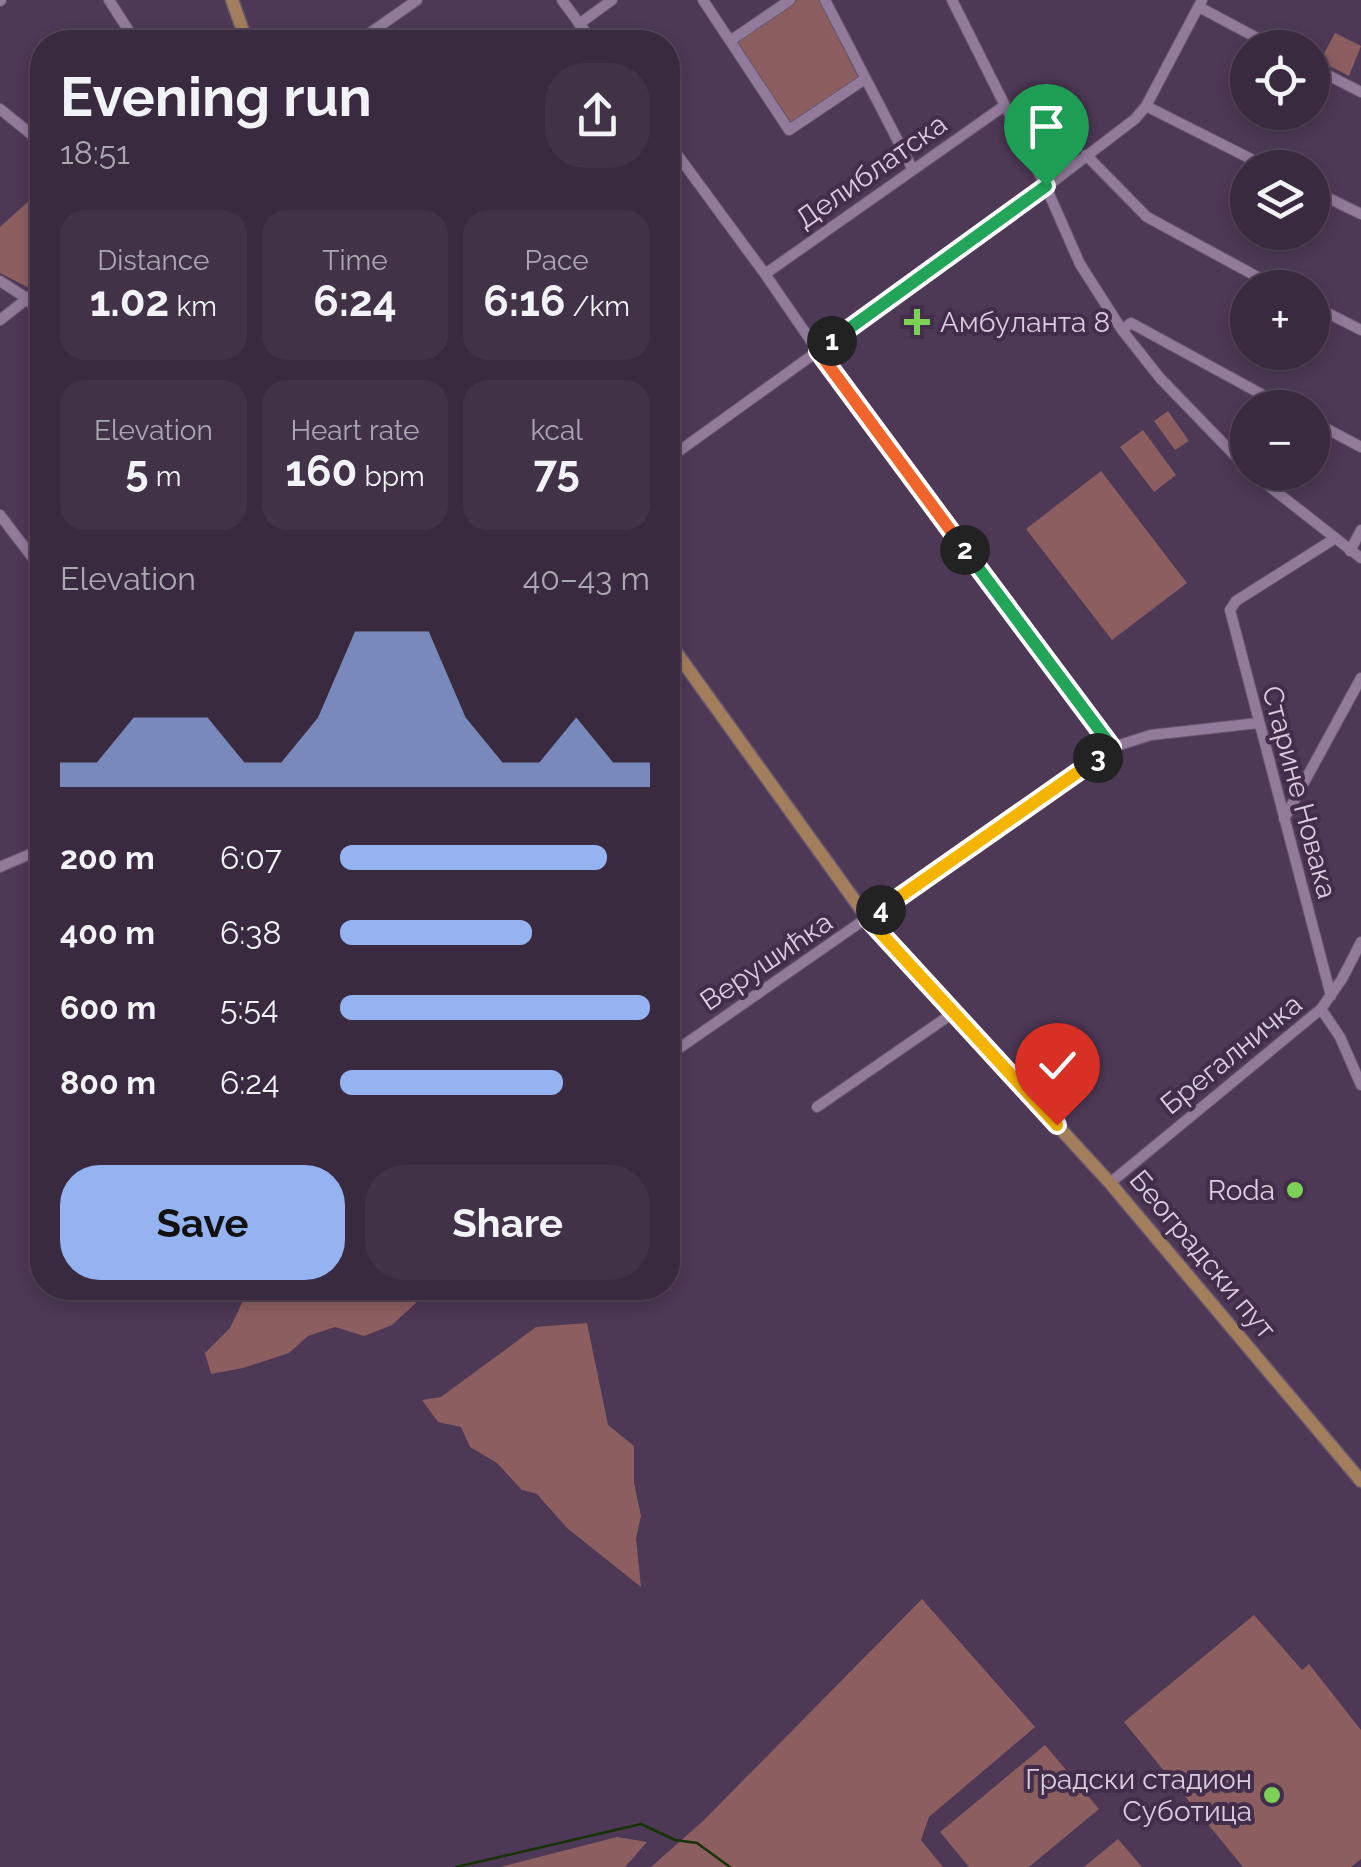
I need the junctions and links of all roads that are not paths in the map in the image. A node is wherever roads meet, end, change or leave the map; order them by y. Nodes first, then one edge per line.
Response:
1 (109, 0) edge
2 (232, 0) edge
3 (417, 0) edge
4 (562, 0) edge
5 (612, 0) edge
6 (703, 0) edge
7 (790, 0) edge
8 (826, 0) edge
9 (952, 0) edge
10 (1200, 3) edge
11 (580, 24) junction
12 (128, 30) edge
13 (243, 30) edge
14 (374, 30) edge
15 (584, 30) edge
16 (1246, 30) edge
17 (730, 41) junction
18 (1330, 76) edge
19 (865, 78) junction
20 (1361, 92) edge
21 (1004, 106) junction
22 (1146, 106) junction
23 (0, 108) edge
24 (30, 133) edge
25 (1233, 150) edge
26 (1086, 155) junction
27 (680, 158) edge
28 (912, 168) junction
29 (1046, 186) junction
30 (1330, 199) edge
31 (1361, 214) edge
32 (1245, 270) edge
33 (765, 274) junction
34 (0, 281) edge
35 (28, 299) junction
36 (30, 302) edge
37 (1330, 314) edge
38 (0, 320) edge
39 (1122, 330) junction
40 (1361, 330) edge
41 (818, 351) junction
42 (1254, 390) edge
43 (1330, 431) edge
44 (1361, 447) edge
45 (680, 450) edge
46 (1230, 451) edge
47 (1273, 490) edge
48 (0, 515) edge
49 (1361, 530) edge
50 (1334, 539) junction
51 (1350, 551) junction
52 (30, 554) edge
53 (1361, 558) edge
54 (680, 658) edge
55 (1361, 678) edge
56 (1258, 724) junction
57 (1112, 747) junction
58 (1284, 819) junction
59 (30, 854) edge
60 (0, 867) edge
61 (868, 919) junction
62 (1361, 942) edge
63 (1331, 996) junction
64 (1321, 1009) junction
65 (953, 1013) junction
66 (680, 1048) edge
67 (1361, 1086) edge
68 (818, 1106) dead end
69 (1110, 1184) junction
70 (1361, 1480) edge

1 - 12 street
2 - 13 main road
3 - 14 street
4 - 11 street
5 - 11 street
6 - 17 street
7 - 17 street
8 - 19 street
9 - 21 street
10 - 16 street
10 - 22 street
11 - 15 street
17 - 19 street
18 - 20 street
19 - 28 street
21 - 28 street, Делиблатска
21 - 29 street
22 - 25 street
22 - 26 street
23 - 24 street
26 - 29 street
26 - 32 street
27 - 33 street
28 - 33 street, Делиблатска
29 - 39 street
29 - 41 street
30 - 31 street
33 - 41 street
34 - 35 street
35 - 36 street
35 - 38 street
37 - 40 street
39 - 42 street
39 - 46 street
41 - 45 street
41 - 57 street
43 - 44 street
47 - 50 street
48 - 52 street
49 - 51 street
50 - 51 street
50 - 56 street, Старине Новака
51 - 53 street
54 - 61 main road, Београдски пут
55 - 58 street
56 - 57 street, Верушићка
56 - 58 street, Старине Новака
57 - 61 street, Верушићка
58 - 63 street, Старине Новака
59 - 60 street
61 - 65 main road, Београдски пут
61 - 66 street, Верушићка
62 - 63 street, Брегалничка
63 - 64 street, Брегалничка
64 - 67 street
64 - 69 street, Брегалничка
65 - 68 street
65 - 69 main road, Београдски пут
69 - 70 main road, Београдски пут

